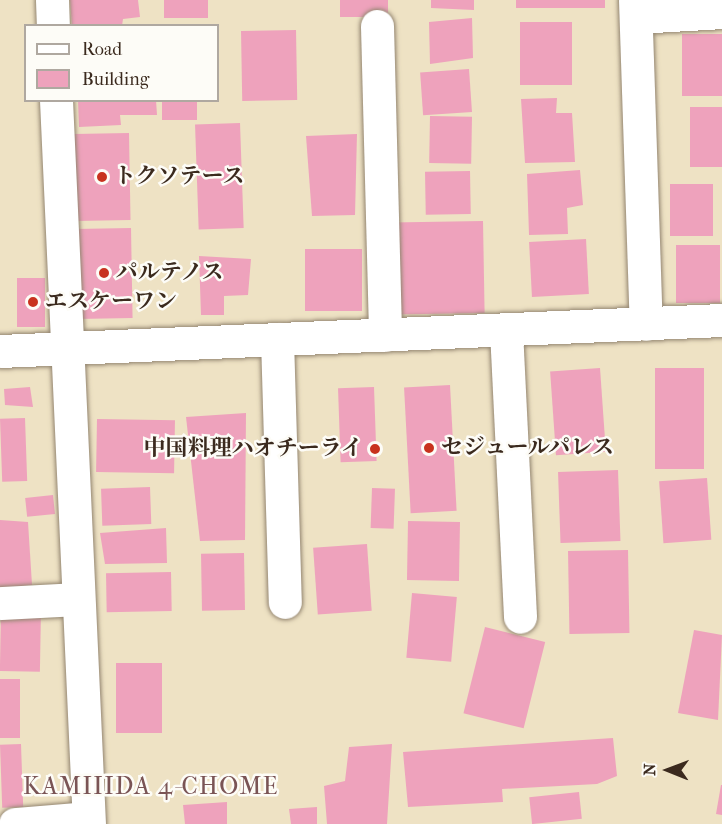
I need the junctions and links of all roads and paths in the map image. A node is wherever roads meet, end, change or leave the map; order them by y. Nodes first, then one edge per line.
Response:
1 (52, 0) edge
2 (635, 9) edge
3 (722, 12) edge
4 (53, 24) edge
5 (377, 26) dead end
6 (56, 102) edge
7 (722, 320) edge
8 (646, 324) junction
9 (506, 330) junction
10 (385, 335) junction
11 (277, 339) junction
12 (67, 348) junction
13 (0, 351) edge
14 (76, 599) junction
15 (285, 602) dead end
16 (0, 603) edge
17 (520, 617) dead end
18 (88, 821) edge
19 (15, 824) edge

1 - 4 street
2 - 3 street
2 - 8 street
5 - 10 street
6 - 12 street
7 - 8 street
8 - 9 street
9 - 10 street
9 - 17 street
10 - 11 street
11 - 12 street
11 - 15 street
12 - 13 street
12 - 14 street
14 - 16 street
14 - 18 street
18 - 19 street

